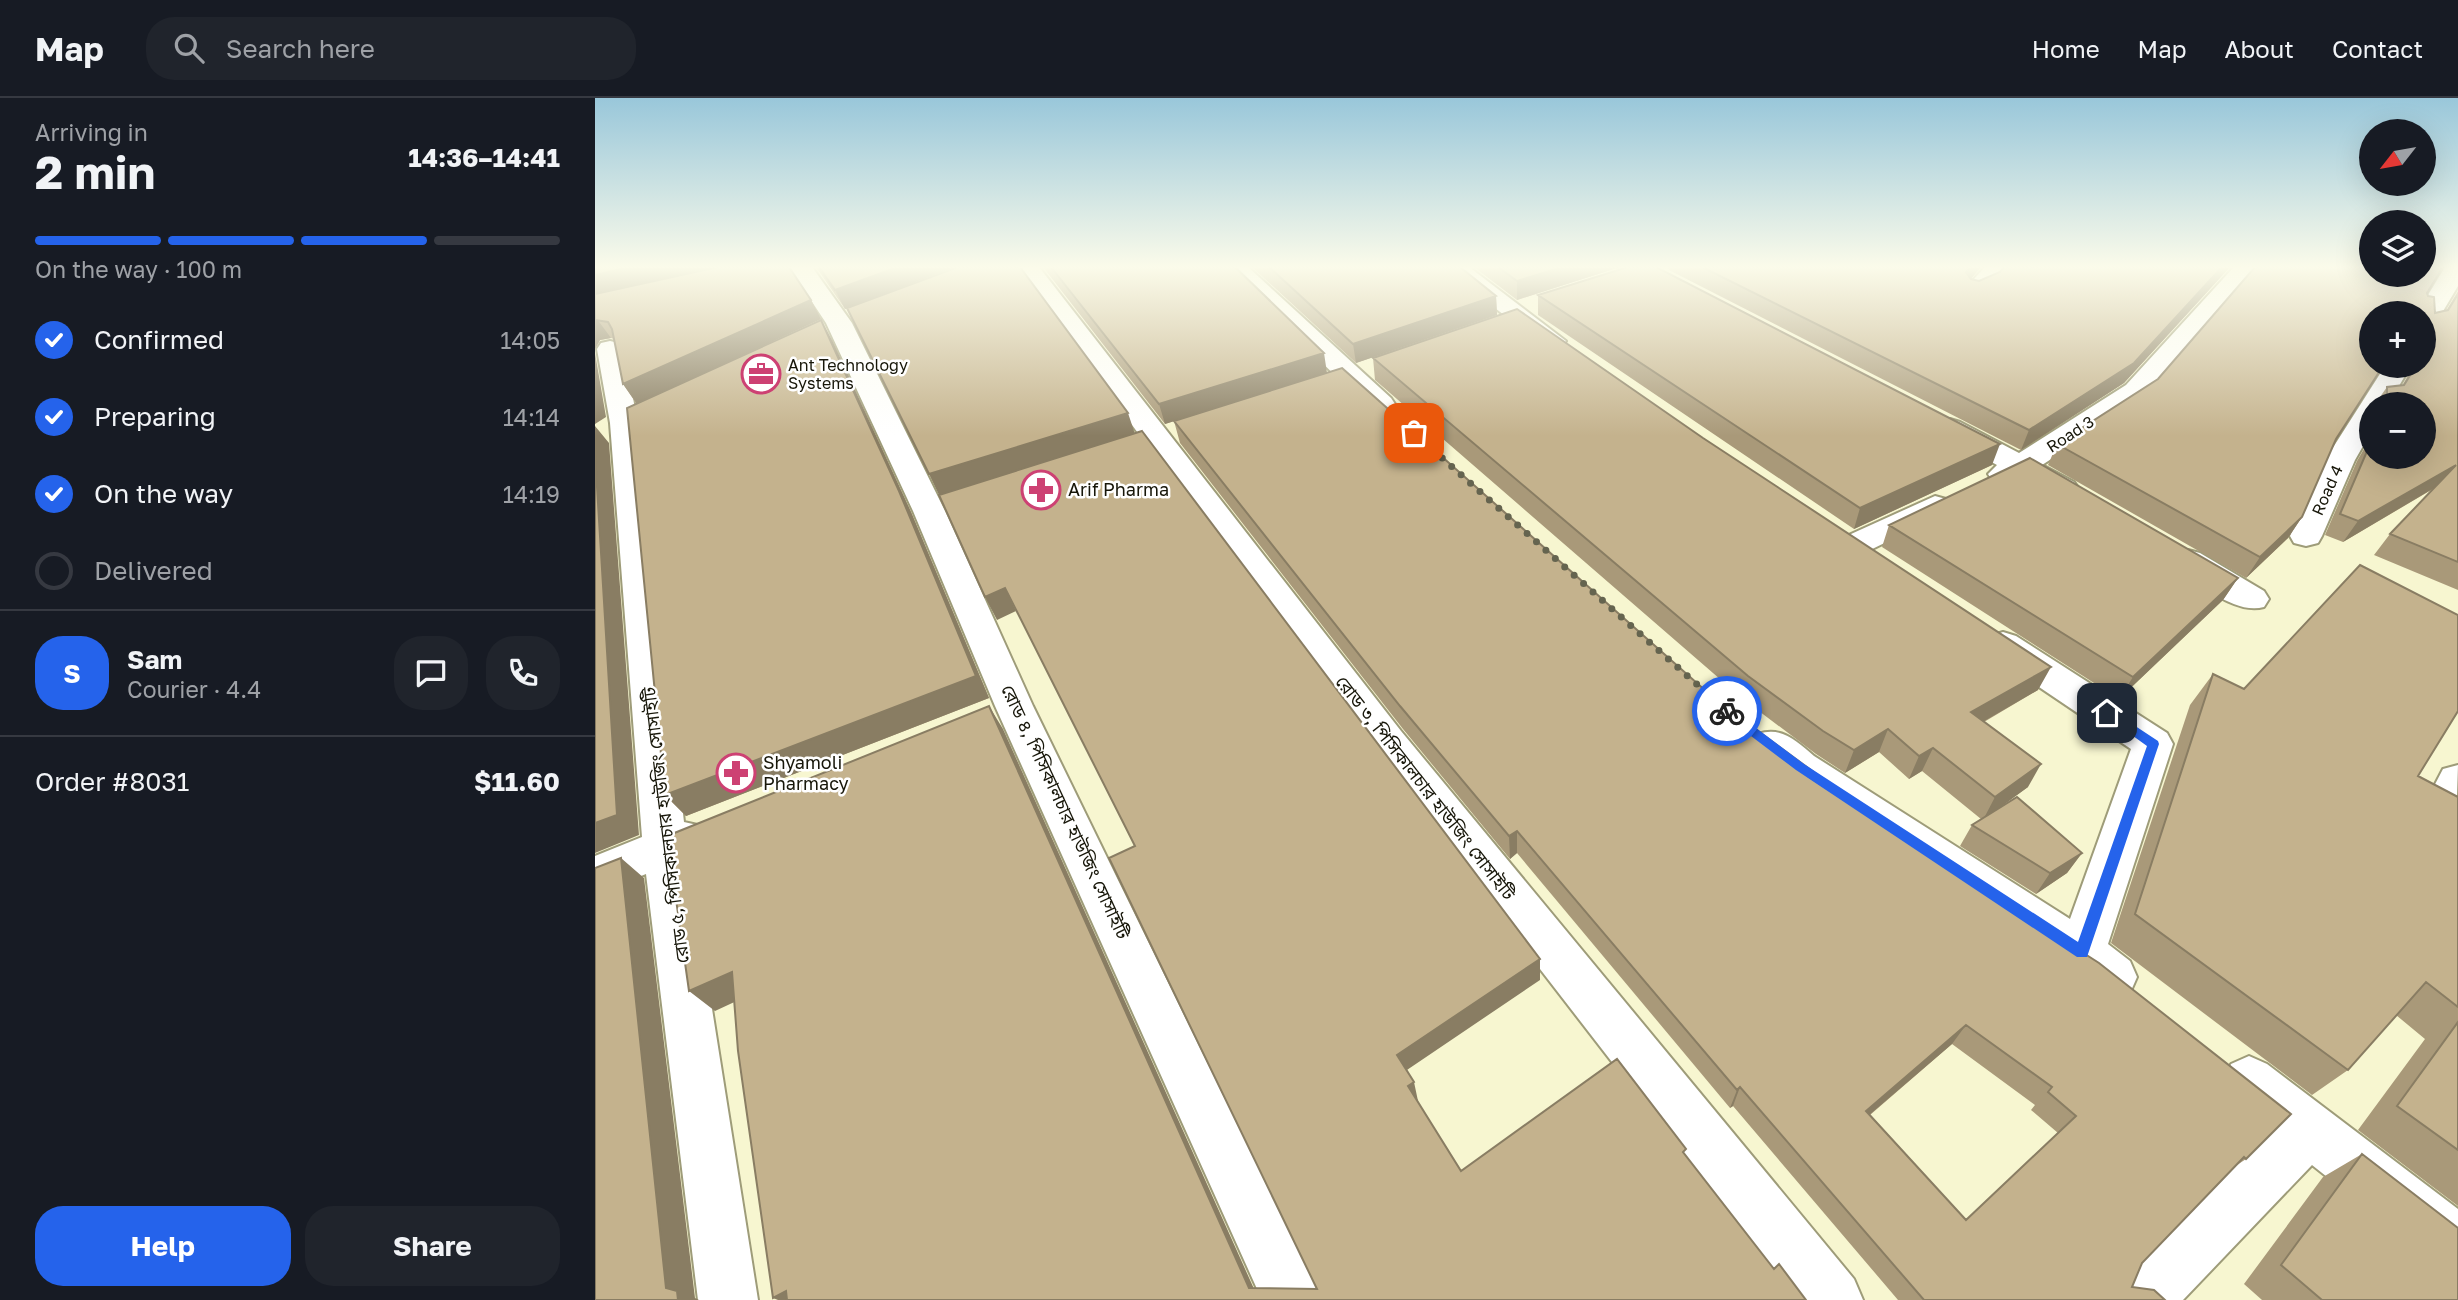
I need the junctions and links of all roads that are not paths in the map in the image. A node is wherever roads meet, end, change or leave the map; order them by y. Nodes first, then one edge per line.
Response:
1 (839, 323) edge
2 (1069, 323) edge
3 (1294, 323) edge
4 (1527, 323) edge
5 (2197, 323) edge
6 (610, 349) edge
7 (1576, 357) edge
8 (1929, 417) edge
9 (623, 424) edge
10 (2359, 429) edge
11 (1414, 433) edge
12 (2022, 465) junction
13 (2091, 505) edge
14 (2306, 536) edge
15 (1852, 545) edge
16 (2160, 545) edge
17 (2252, 599) dead end
18 (1980, 630) edge
19 (1014, 706) junction
20 (1738, 719) edge
21 (975, 722) edge
22 (717, 827) edge
23 (665, 848) junction
24 (595, 875) edge
25 (2082, 952) junction
26 (2147, 1003) edge
27 (2223, 1062) edge
28 (2309, 1129) junction
29 (2458, 1245) edge
30 (728, 1300) edge
31 (1293, 1300) edge
32 (1833, 1300) edge
33 (2142, 1300) edge

1 - 19 street, রোড ৪, পিসিকালচার হাউজিং সোসাইটি
2 - 32 street, রোড ৩, পিসিকালচার হাউজিং সোসাইটি
3 - 11 street
4 - 7 street
5 - 12 street, Road 3
6 - 9 street, রোড ৫, পিসিকালচার হাউজিং সোসাইটি
8 - 12 street
9 - 23 street, রোড ৫, পিসিকালচার হাউজিং সোসাইটি
10 - 14 street, Road 4
12 - 13 street
12 - 15 street, Road 3
16 - 17 street
18 - 25 street
19 - 21 street
19 - 31 street, রোড ৪, পিসিকালচার হাউজিং সোসাইটি
20 - 25 street
22 - 23 street
23 - 24 street
23 - 30 street, রোড ৫, পিসিকালচার হাউজিং সোসাইটি
25 - 26 street
27 - 28 street
28 - 29 street
28 - 33 street

